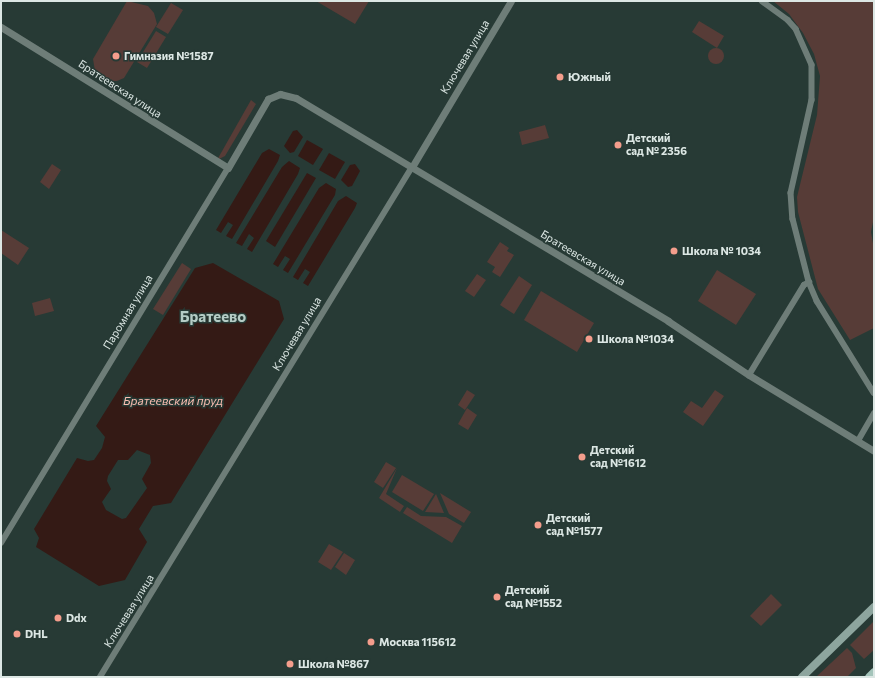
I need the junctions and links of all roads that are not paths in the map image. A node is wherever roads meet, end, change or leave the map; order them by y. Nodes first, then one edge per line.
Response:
1 (511, 1) edge
2 (762, 1) edge
3 (1, 27) edge
4 (276, 94) joint
5 (412, 167) junction
6 (228, 168) junction
7 (809, 282) junction
8 (749, 375) junction
9 (874, 393) edge
10 (874, 413) edge
11 (858, 441) junction
12 (874, 451) edge
13 (1, 543) edge
14 (874, 607) edge
15 (874, 672) edge
16 (100, 677) edge
17 (802, 677) edge
18 (869, 677) edge

1 - 5 street, Ключевая улица
2 - 7 street
3 - 6 street, Братеевская улица
4 - 5 street, Братеевская улица
4 - 6 street, Паромная улица
5 - 8 street, Братеевская улица
5 - 16 street, Ключевая улица
6 - 13 street, Паромная улица
7 - 8 street
7 - 9 street
8 - 11 street, Братеевская улица
10 - 11 street
11 - 12 street, Братеевская улица
14 - 17 main road
15 - 18 main road

